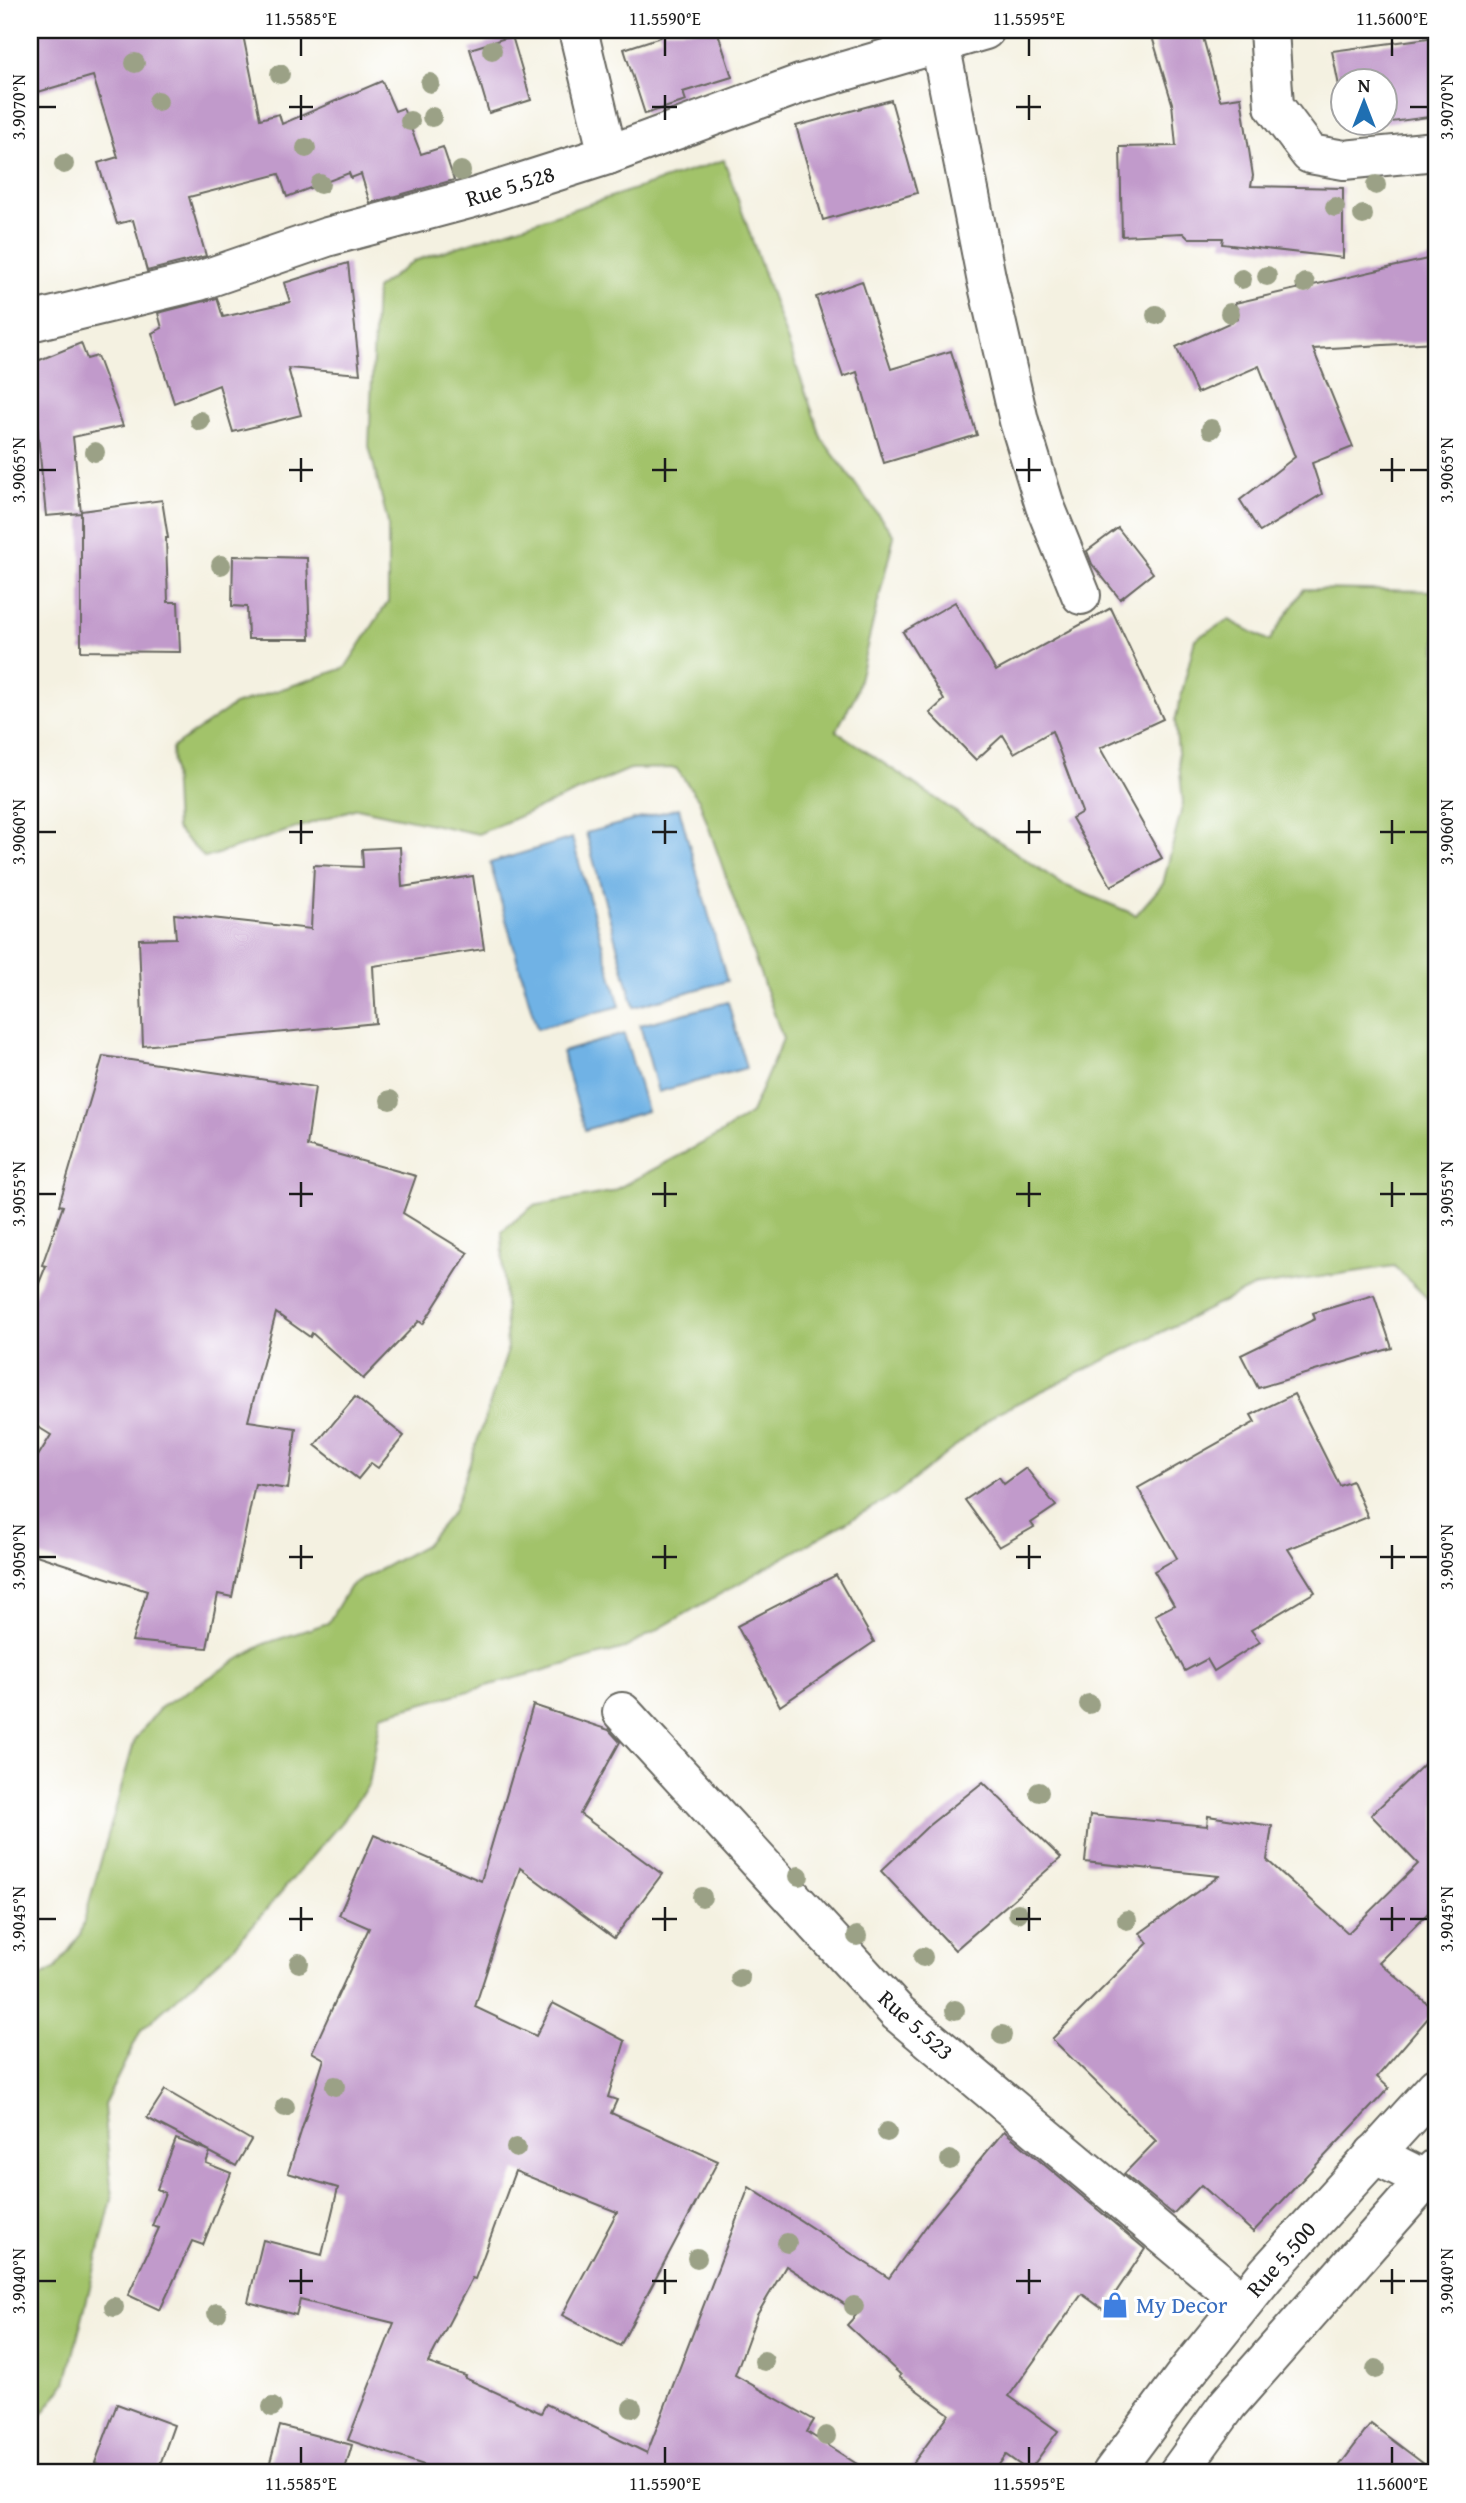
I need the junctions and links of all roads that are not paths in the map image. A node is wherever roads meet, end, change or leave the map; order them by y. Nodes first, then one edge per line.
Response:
1 (578, 30) edge
2 (985, 30) edge
3 (1269, 30) edge
4 (940, 43) junction
5 (1436, 151) edge
6 (608, 155) junction
7 (30, 322) edge
8 (1081, 595) dead end
9 (622, 1712) dead end
10 (1436, 2087) edge
11 (1374, 2154) junction
12 (1432, 2178) edge
13 (1243, 2302) junction
14 (1112, 2473) edge
15 (1178, 2473) edge

1 - 6 street
2 - 4 street, Rue 5.528
3 - 5 street
4 - 6 street, Rue 5.528
4 - 8 street
6 - 7 street, Rue 5.528
9 - 13 street, Rue 5.523
10 - 11 street, Rue 5.500
11 - 12 street
11 - 13 street, Rue 5.500
12 - 15 street
13 - 14 street, Rue 5.500

